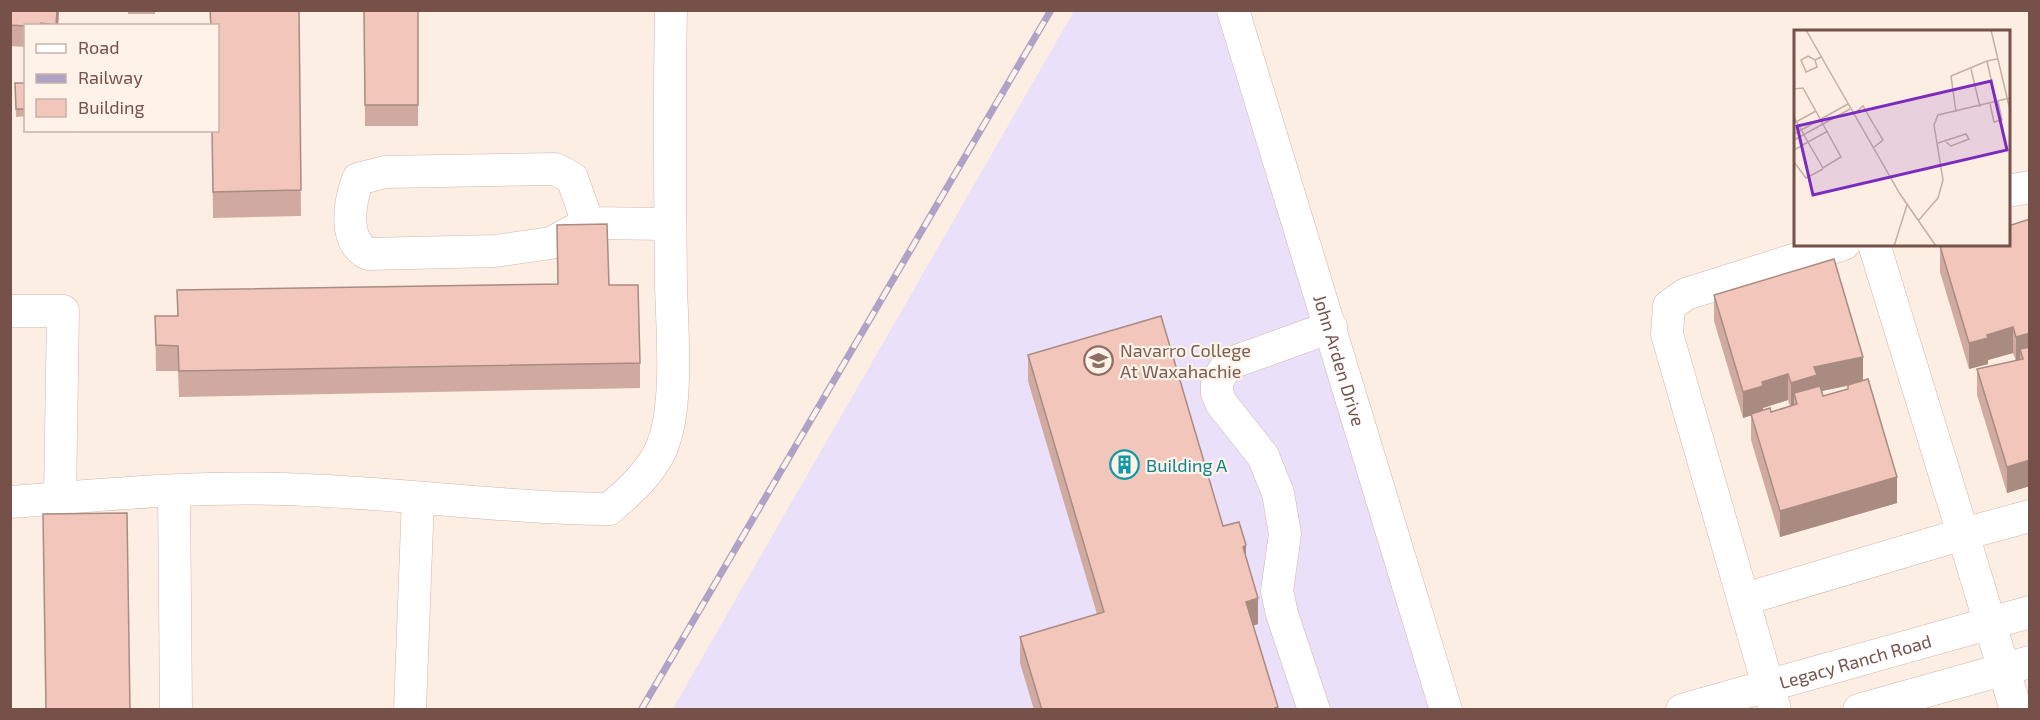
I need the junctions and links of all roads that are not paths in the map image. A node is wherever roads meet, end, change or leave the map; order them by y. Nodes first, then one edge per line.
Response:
1 (671, 10) edge
2 (1233, 10) edge
3 (2030, 187) edge
4 (2010, 191) edge
5 (588, 223) junction
6 (670, 224) junction
7 (1838, 246) edge
8 (1875, 246) edge
9 (10, 311) edge
10 (1330, 327) junction
11 (174, 492) junction
12 (60, 498) junction
13 (418, 498) junction
14 (10, 502) edge
15 (2030, 516) edge
16 (1963, 534) junction
17 (1744, 599) junction
18 (2030, 612) edge
19 (1991, 623) junction
20 (2017, 665) edge
21 (1772, 697) edge
22 (1444, 709) edge
23 (176, 710) edge
24 (410, 710) edge
25 (1314, 710) edge
26 (1682, 710) edge
27 (1859, 710) edge
28 (2016, 710) edge

1 - 6 street
2 - 10 street, John Arden Drive
3 - 4 street
5 - 5 street
5 - 6 street
6 - 13 street
7 - 17 street
8 - 16 street
9 - 12 street
10 - 22 street, John Arden Drive
10 - 25 street
11 - 12 street
11 - 13 street
11 - 23 street
12 - 14 street
13 - 24 street
15 - 16 street
16 - 17 street
16 - 19 street
17 - 21 street
18 - 19 street, Legacy Ranch Road
19 - 20 street
19 - 21 street, Legacy Ranch Road
20 - 27 street
20 - 28 street
21 - 26 street, Legacy Ranch Road

